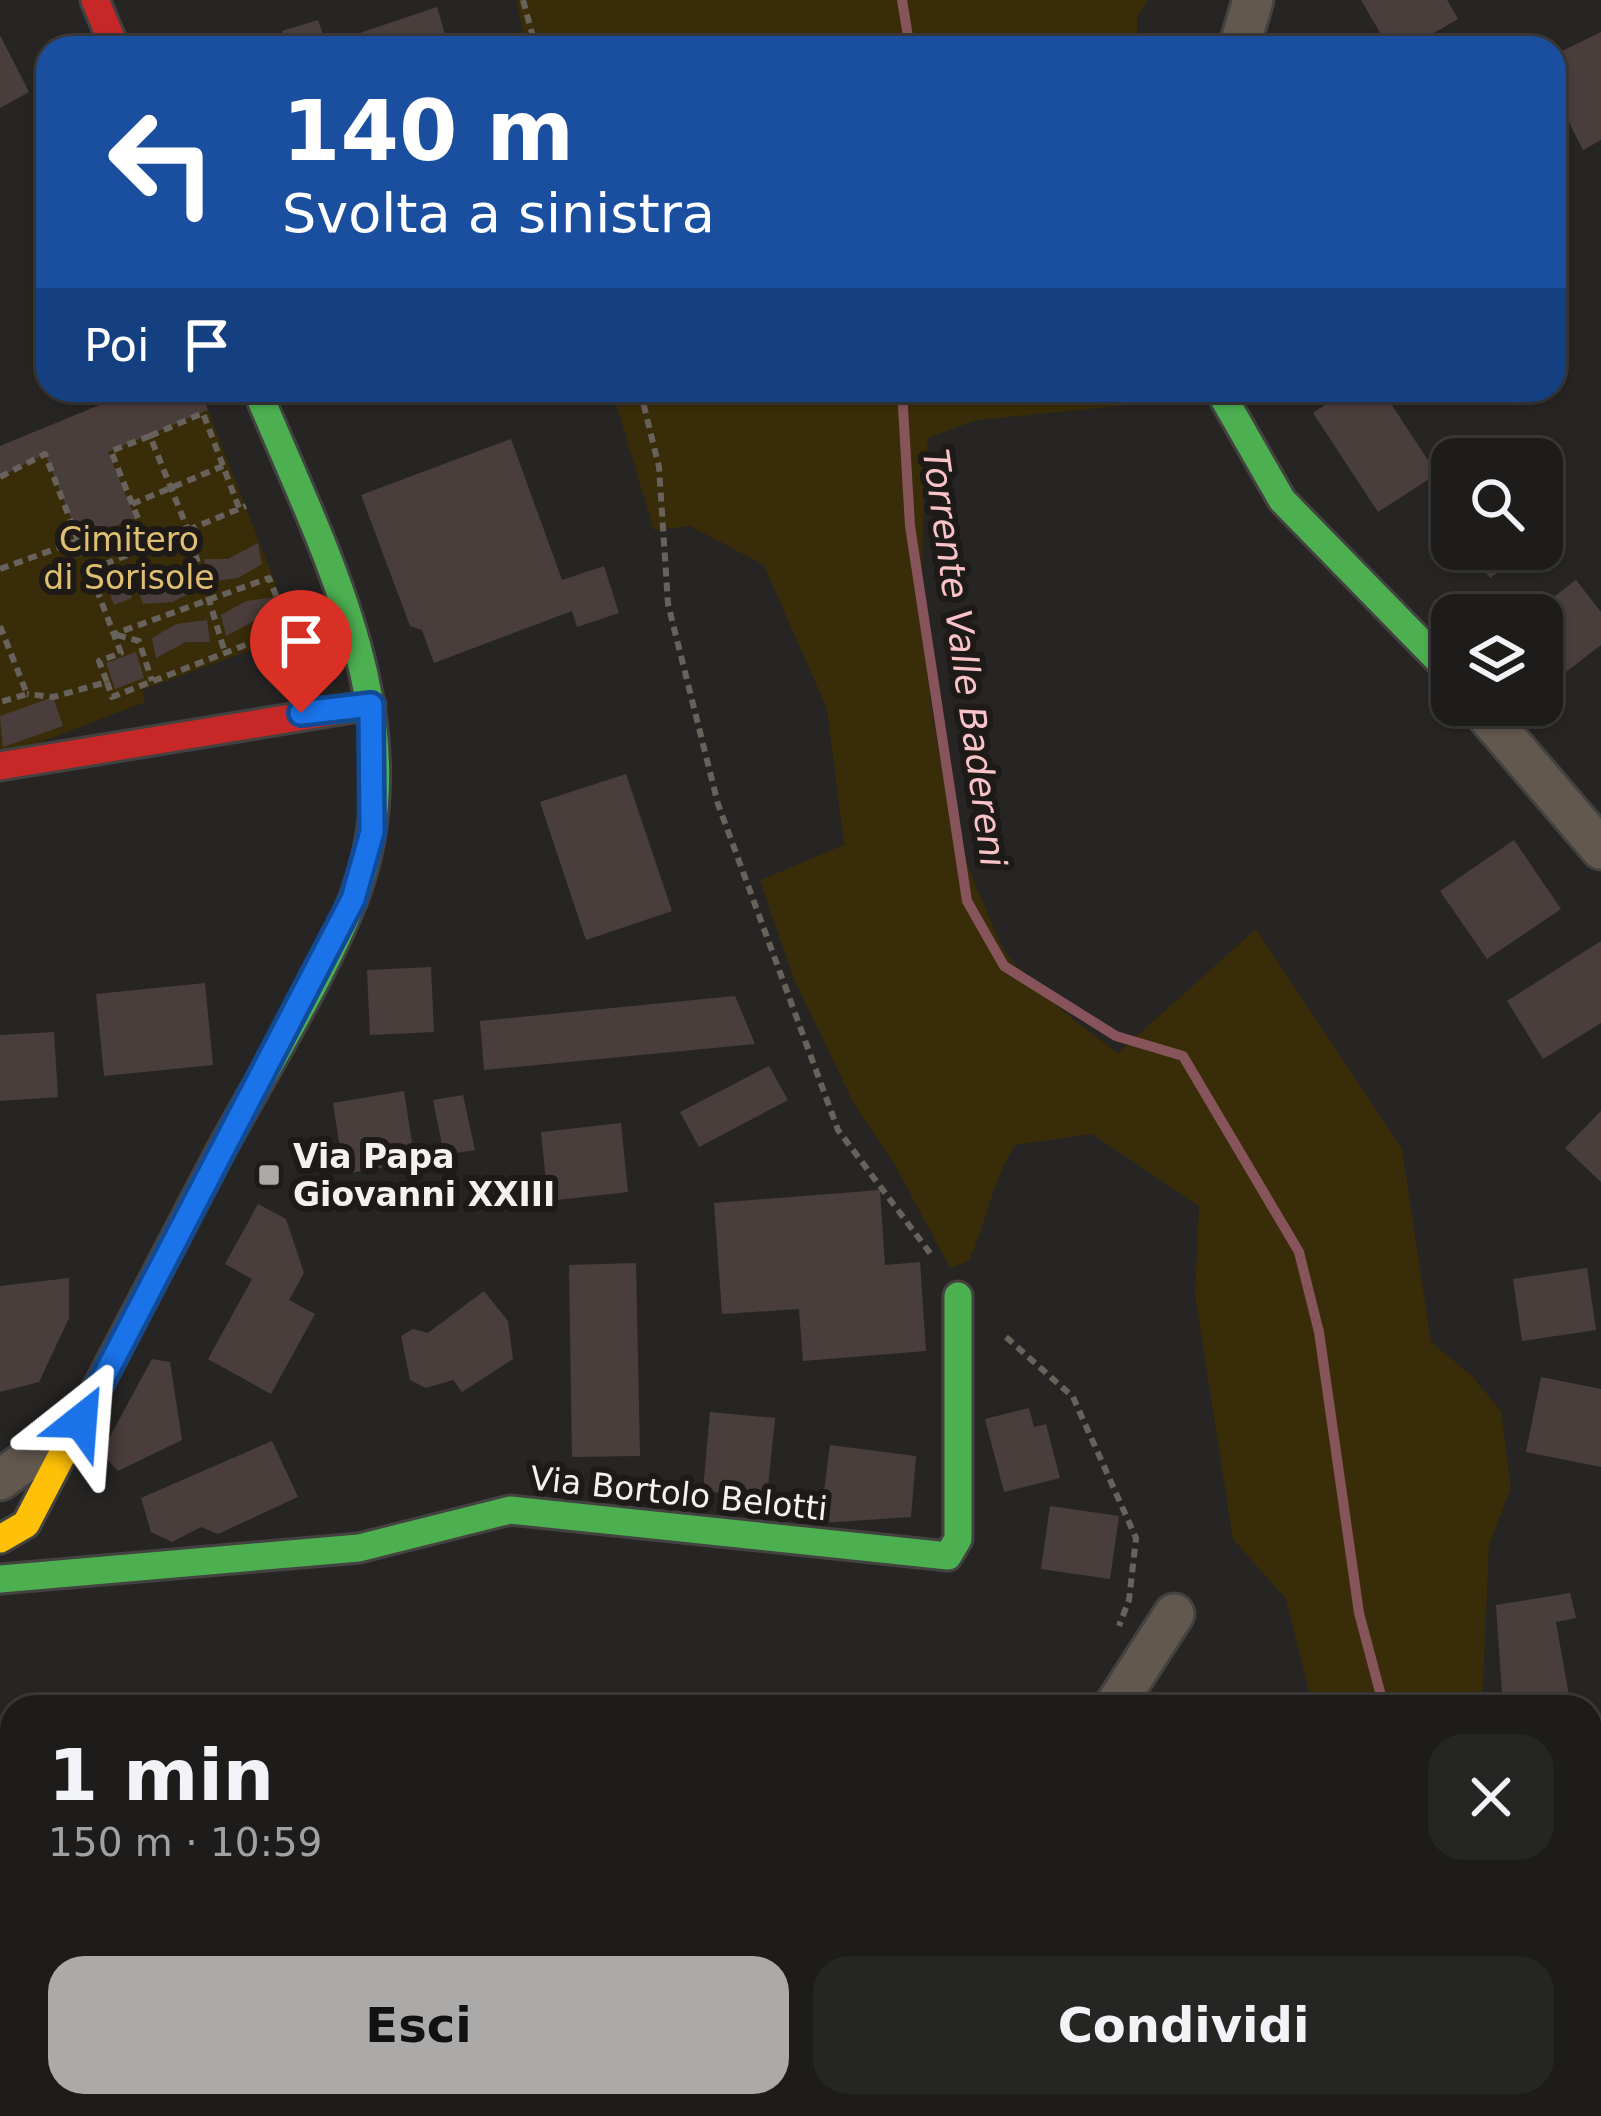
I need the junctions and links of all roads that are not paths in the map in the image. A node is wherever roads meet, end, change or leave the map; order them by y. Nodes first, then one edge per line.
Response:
1 (95, 0) edge
2 (1253, 0) edge
3 (110, 36) edge
4 (1242, 36) edge
5 (261, 402) edge
6 (1225, 402) edge
7 (1431, 648) edge
8 (371, 705) junction
9 (1496, 726) edge
10 (0, 766) edge
11 (1601, 849) edge
12 (958, 1296) road end
13 (81, 1421) junction
14 (0, 1480) edge
15 (0, 1539) edge
16 (0, 1579) edge
17 (1174, 1614) dead end
18 (1122, 1695) edge

1 - 3 street
2 - 4 street
5 - 8 street
6 - 7 street
8 - 10 street
8 - 13 street
9 - 11 street
12 - 16 street, Via Bortolo Belotti
13 - 14 street
13 - 15 street
17 - 18 street

